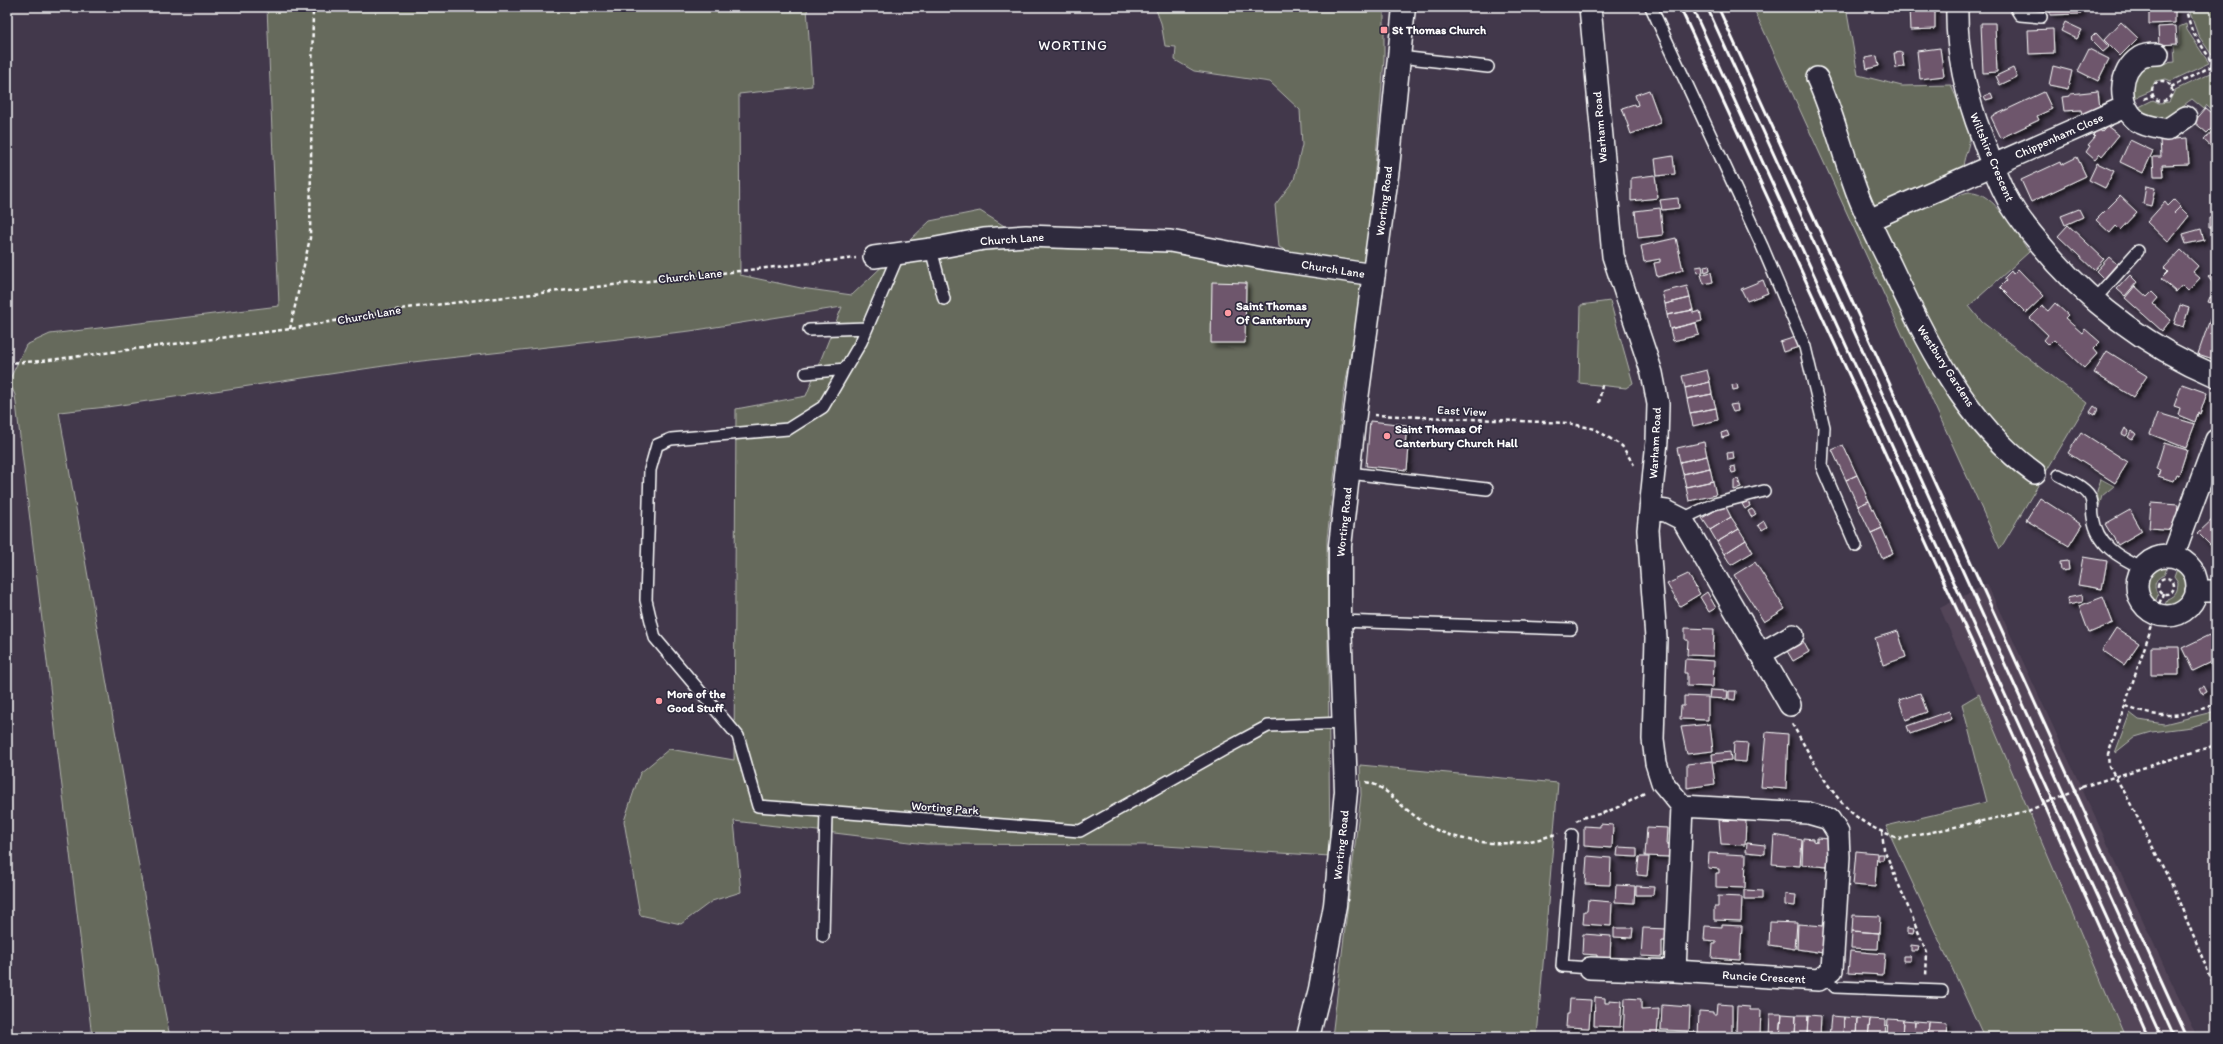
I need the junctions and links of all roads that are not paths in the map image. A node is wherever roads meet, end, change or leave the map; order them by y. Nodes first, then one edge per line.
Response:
1 (1404, 7) edge
2 (1590, 7) edge
3 (1651, 7) edge
4 (1957, 7) edge
5 (2015, 7) edge
6 (2041, 17) dead end
7 (2158, 54) dead end
8 (1400, 57) junction
9 (1488, 67) dead end
10 (1817, 78) dead end
11 (2125, 107) junction
12 (2186, 117) dead end
13 (1993, 166) junction
14 (1869, 220) junction
15 (931, 249) junction
16 (2138, 251) dead end
17 (899, 253) junction
18 (874, 257) road end
19 (1374, 275) junction
20 (944, 299) dead end
21 (2093, 301) junction
22 (866, 328) junction
23 (810, 330) dead end
24 (845, 369) junction
25 (806, 373) dead end
26 (2216, 376) edge
27 (2216, 440) edge
28 (1349, 473) junction
29 (2035, 473) dead end
30 (2059, 475) dead end
31 (1487, 489) dead end
32 (1764, 491) dead end
33 (1651, 509) junction
34 (1682, 519) junction
35 (1856, 546) dead end
36 (2173, 556) junction
37 (2142, 568) junction
38 (2206, 591) edge
39 (1340, 620) junction
40 (1571, 629) dead end
41 (1793, 635) dead end
42 (1760, 654) junction
43 (1790, 705) dead end
44 (1345, 723) junction
45 (1682, 806) junction
46 (826, 812) junction
47 (1572, 835) dead end
48 (823, 936) dead end
49 (1590, 968) joint
50 (1675, 971) junction
51 (1825, 976) junction
52 (1942, 991) dead end
53 (1308, 1037) edge

1 - 8 main road, Worting Road
2 - 33 street, Warham Road
3 - 35 lane
4 - 13 street, Wiltshire Crescent
5 - 6 lane
7 - 11 street
8 - 9 lane
8 - 19 main road, Worting Road
10 - 14 street, Westbury Gardens
11 - 12 street
11 - 13 street, Chippenham Close
13 - 14 street
13 - 21 street, Wiltshire Crescent
14 - 29 street, Westbury Gardens
15 - 17 street, Church Lane
15 - 19 street, Church Lane
15 - 20 lane
16 - 21 lane
17 - 18 street, Church Lane
17 - 22 lane
19 - 28 main road, Worting Road
21 - 26 street, Wiltshire Crescent
22 - 23 lane
22 - 24 lane
24 - 25 lane
24 - 46 lane, Worting Park
27 - 36 street
28 - 31 lane
28 - 39 main road, Worting Road
30 - 37 lane
32 - 34 lane
33 - 34 street
33 - 45 street, Warham Road
34 - 42 street
36 - 37 street
36 - 38 street
37 - 38 street
39 - 40 lane
39 - 44 main road, Worting Road
41 - 42 street
42 - 43 street
44 - 46 lane, Worting Park
44 - 53 main road, Worting Road
45 - 50 street
45 - 51 street
46 - 48 lane
47 - 49 lane
49 - 50 street, Runcie Crescent
50 - 51 street, Runcie Crescent
51 - 52 lane

